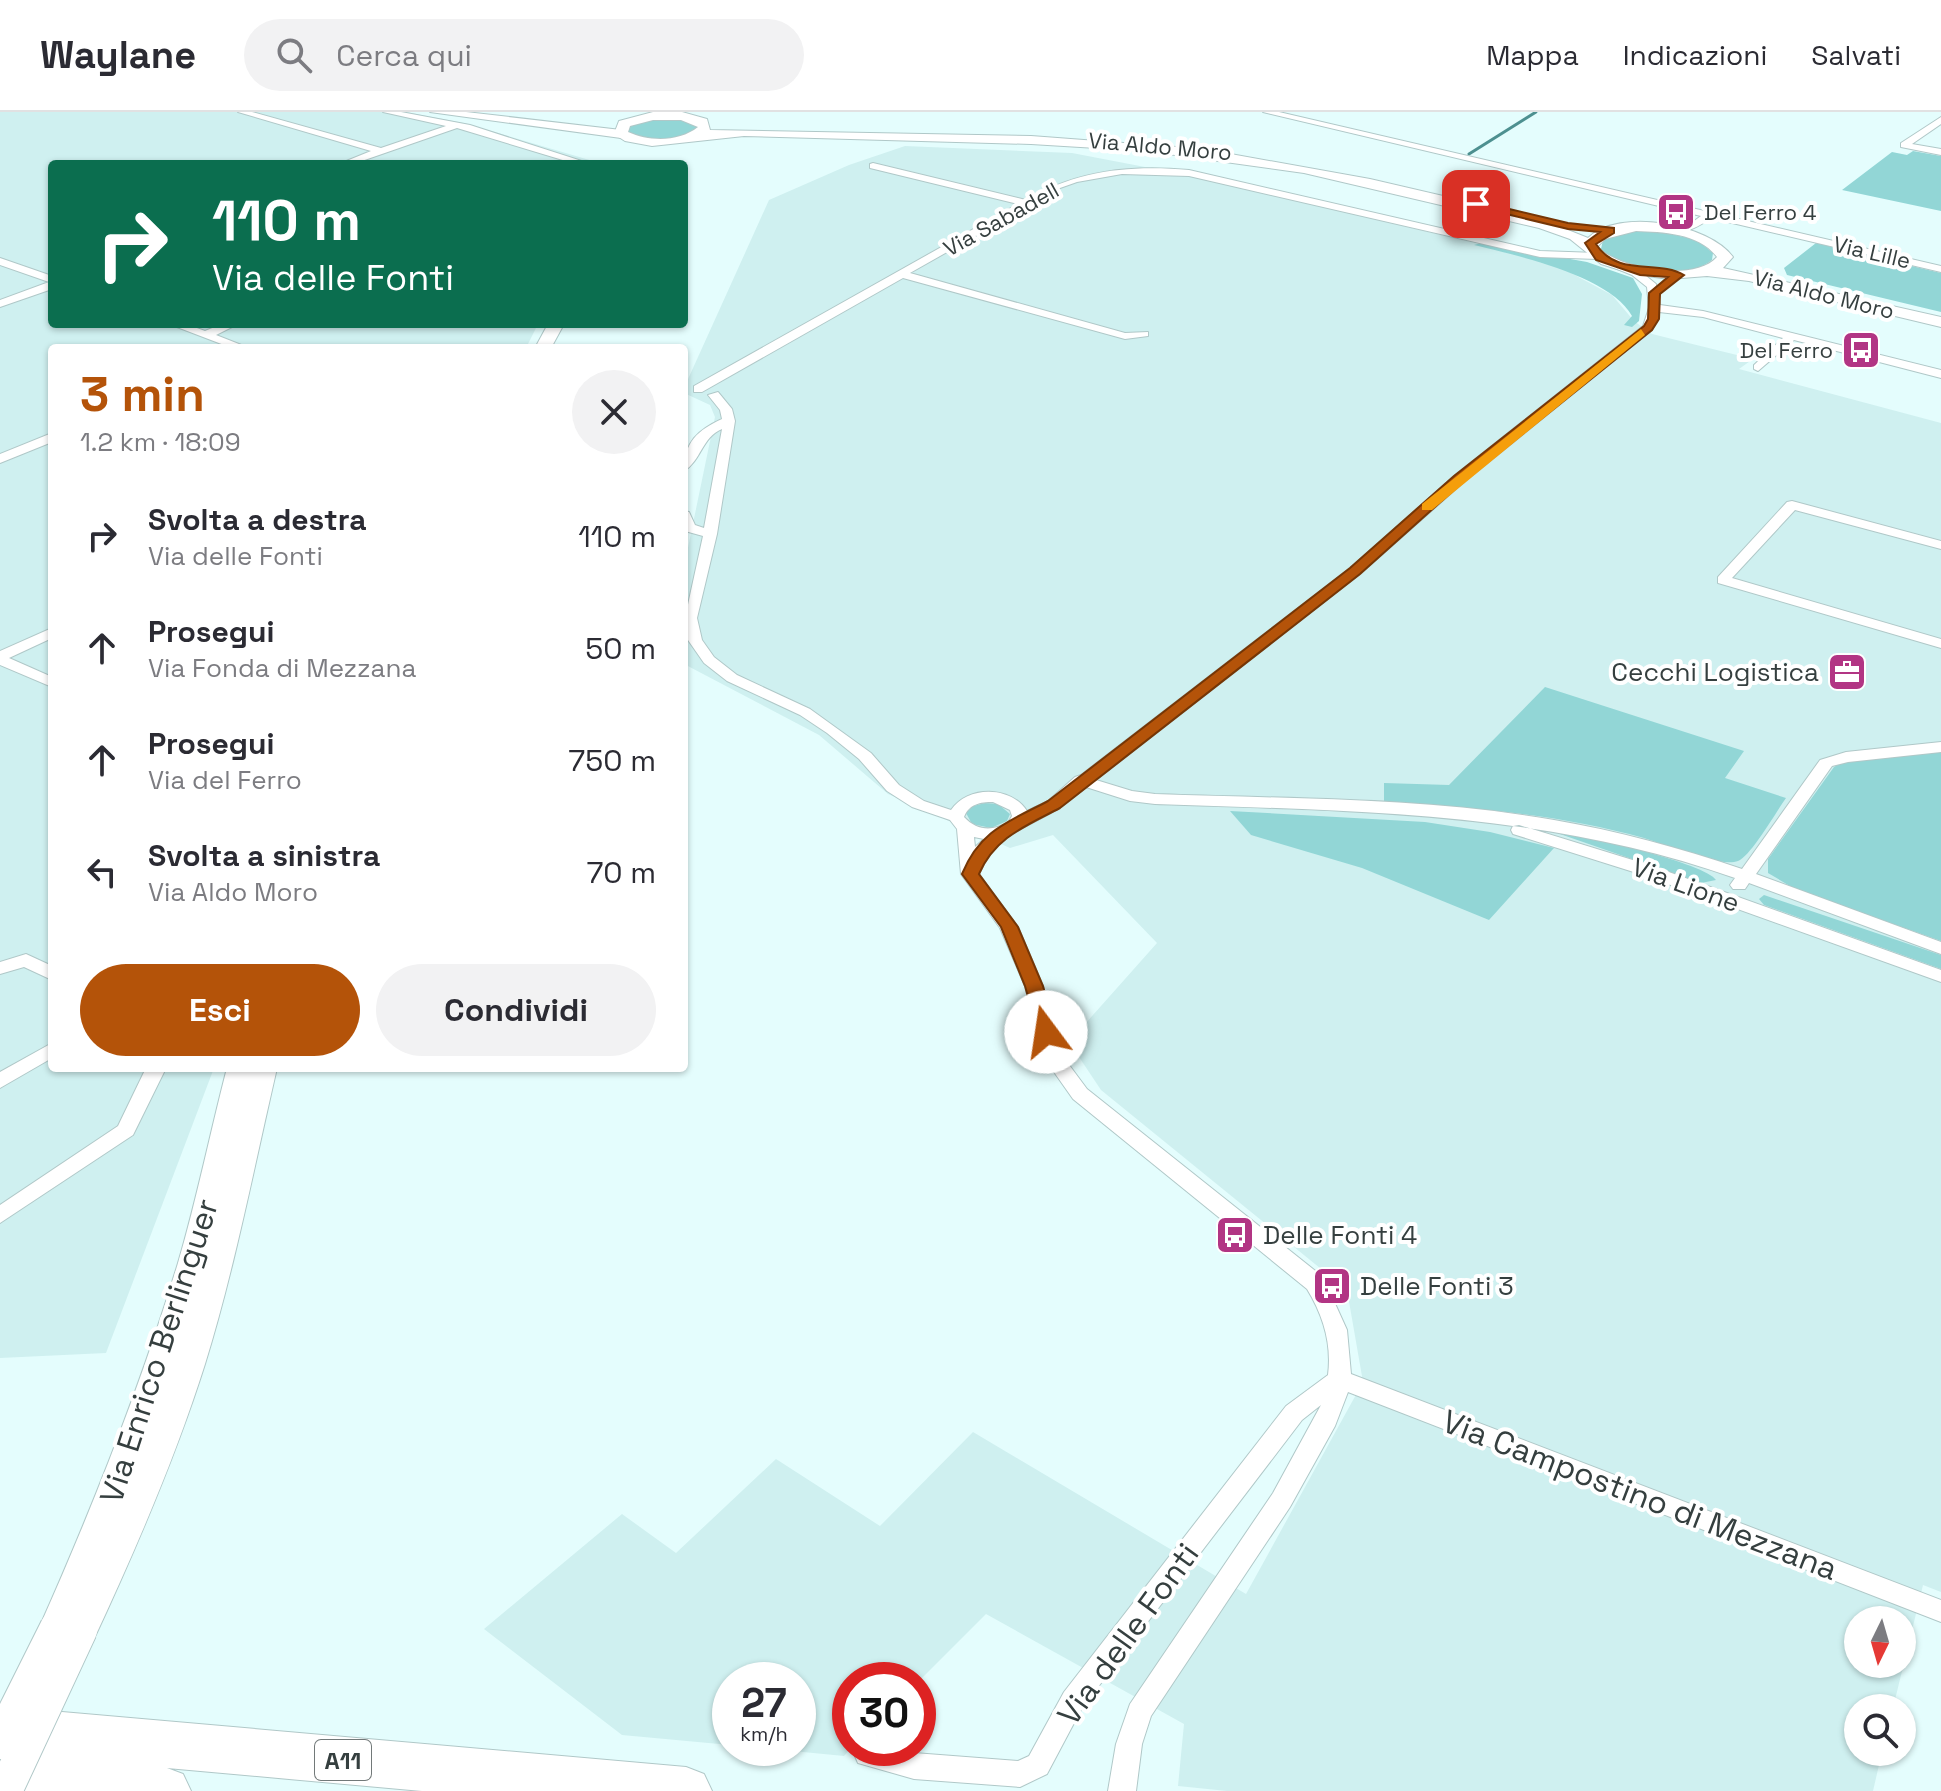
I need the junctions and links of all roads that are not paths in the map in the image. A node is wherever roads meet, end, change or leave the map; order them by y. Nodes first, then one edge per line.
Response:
1 (242, 112) edge
2 (387, 112) edge
3 (436, 112) edge
4 (1267, 112) edge
5 (459, 118) edge
6 (1941, 120) edge
7 (625, 128) junction
8 (700, 128) junction
9 (474, 129) junction
10 (635, 140) junction
11 (676, 141) junction
12 (380, 151) junction
13 (1941, 152) edge
14 (355, 160) edge
15 (388, 160) edge
16 (572, 160) edge
17 (873, 166) dead end
18 (1027, 203) junction
19 (1709, 215) junction
20 (1610, 230) junction
21 (1694, 231) junction
22 (1594, 250) junction
23 (1725, 257) junction
24 (0, 261) edge
25 (1619, 266) junction
26 (1941, 269) edge
27 (1705, 271) junction
28 (901, 274) junction
29 (1679, 275) junction
30 (48, 280) edge
31 (48, 284) edge
32 (1655, 293) junction
33 (0, 304) edge
34 (1655, 308) junction
35 (1941, 316) edge
36 (1941, 322) edge
37 (186, 328) edge
38 (222, 328) edge
39 (1144, 334) dead end
40 (205, 335) junction
41 (1791, 337) junction
42 (231, 344) edge
43 (1758, 367) dead end
44 (1941, 374) edge
45 (701, 393) edge
46 (729, 421) junction
47 (48, 439) edge
48 (0, 459) edge
49 (688, 460) edge
50 (688, 524) edge
51 (710, 534) junction
52 (1941, 545) edge
53 (48, 634) edge
54 (1941, 644) edge
55 (0, 658) edge
56 (48, 680) edge
57 (1941, 747) edge
58 (1081, 780) junction
59 (908, 797) junction
60 (968, 801) junction
61 (1016, 813) junction
62 (1426, 813) junction
63 (961, 822) junction
64 (999, 833) junction
65 (970, 874) junction
66 (1744, 878) junction
67 (1728, 901) junction
68 (1941, 948) edge
69 (0, 968) edge
70 (48, 972) edge
71 (1941, 976) edge
72 (48, 1051) edge
73 (154, 1072) edge
74 (240, 1072) edge
75 (262, 1072) edge
76 (0, 1081) edge
77 (0, 1215) edge
78 (1339, 1379) junction
79 (1941, 1611) edge
80 (69, 1629) junction
81 (0, 1729) edge
82 (0, 1742) edge
83 (914, 1766) edge
84 (0, 1776) edge
85 (1122, 1785) edge
86 (5, 1791) edge
87 (165, 1791) edge
88 (686, 1791) edge

1 - 12 street
2 - 5 street
3 - 7 street
4 - 19 street, Via Lille
5 - 7 street
5 - 9 street
5 - 12 street
6 - 13 street
7 - 8 main road
7 - 10 main road
8 - 11 main road
8 - 20 main road, Via Aldo Moro
8 - 22 main road, Via Aldo Moro
9 - 15 street
9 - 16 street
10 - 11 main road
10 - 11 main road
12 - 14 street
17 - 18 street
18 - 22 street, Via Sabadell
18 - 28 street, Via Sabadell
19 - 21 street
19 - 26 street, Via Lille
20 - 21 main road, Via Aldo Moro
20 - 22 main road
21 - 23 main road, Via Aldo Moro
22 - 25 main road, Via Aldo Moro
23 - 27 main road, Via Aldo Moro
23 - 35 main road, Via Aldo Moro
24 - 30 street
25 - 29 main road, Via Aldo Moro
25 - 32 street
27 - 29 main road, Via Aldo Moro
27 - 36 main road, Via Aldo Moro
28 - 39 street
28 - 45 street, Via Sabadell
29 - 32 street
31 - 33 street
32 - 34 street
34 - 41 street
34 - 58 street
37 - 40 street
38 - 40 street
40 - 42 street
41 - 43 street
41 - 44 street
45 - 46 street
46 - 49 street
46 - 51 street
47 - 48 street
50 - 51 street
51 - 59 street
52 - 54 street
53 - 55 street
55 - 56 street
57 - 66 street
58 - 61 street
58 - 62 street, Via Lione
59 - 60 street
59 - 63 street
60 - 61 street
60 - 63 street
61 - 64 street
62 - 66 street, Via Lione
62 - 67 street, Via Lione
63 - 64 street
63 - 65 street
64 - 65 street
65 - 78 street, Via delle Fonti
66 - 67 street
66 - 68 street, Via Lione
67 - 71 street, Via Lione
69 - 70 street
72 - 76 street
73 - 77 street
74 - 80 main road, Via Enrico Berlinguer
75 - 80 main road, Via Enrico Berlinguer
78 - 79 street, Via Campostino di Mezzana
78 - 83 street, Via delle Fonti
78 - 85 street, Via delle Fonti
80 - 82 main road, bridge
80 - 86 main road, bridge
81 - 88 highway, A11
84 - 87 highway

